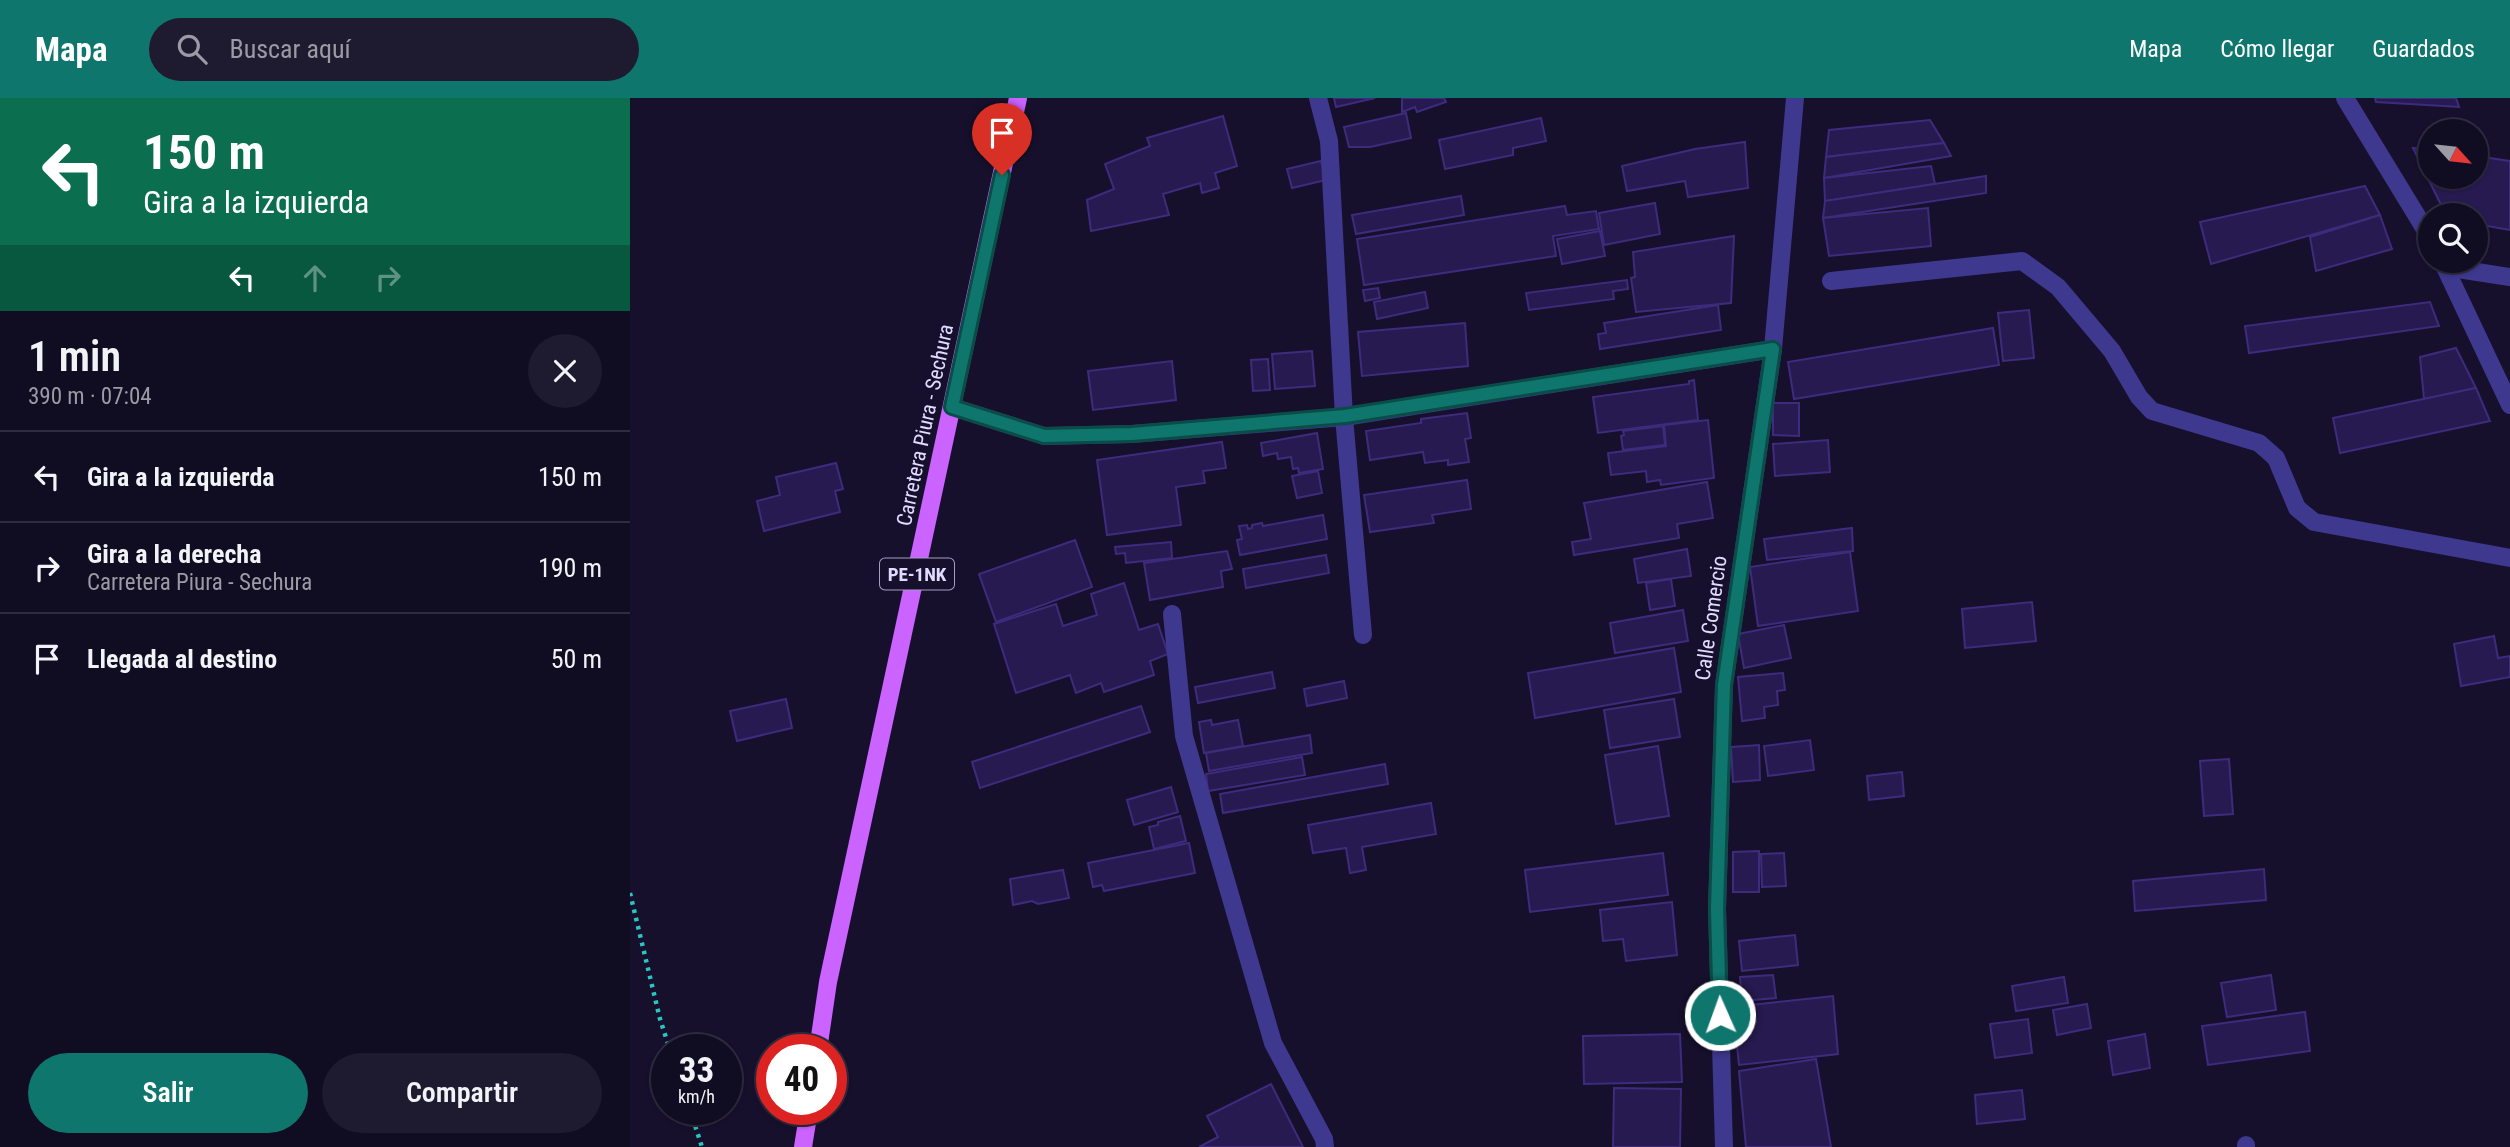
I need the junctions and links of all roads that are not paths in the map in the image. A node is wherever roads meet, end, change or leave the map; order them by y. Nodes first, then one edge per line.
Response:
1 (1018, 98) edge
2 (1318, 98) edge
3 (1796, 98) edge
4 (2345, 98) edge
5 (2418, 218) edge
6 (2448, 273) edge
7 (2488, 273) edge
8 (2510, 277) edge
9 (1831, 281) dead end
10 (1773, 349) junction
11 (2510, 405) edge
12 (952, 407) junction
13 (1345, 416) junction
14 (2510, 558) edge
15 (1172, 614) dead end
16 (1363, 635) dead end
17 (821, 1034) edge
18 (807, 1125) edge
19 (803, 1147) edge
20 (1325, 1147) edge
21 (1724, 1147) edge

1 - 12 main road, Carretera Piura - Sechura / PE-1NK
2 - 13 street
3 - 10 street, Calle Comercio
4 - 5 street
6 - 11 street
7 - 8 street
9 - 14 street
10 - 13 street
10 - 21 street, Calle Comercio
12 - 13 street
12 - 17 main road, Carretera Piura - Sechura / PE-1NK
13 - 16 street
15 - 20 street
18 - 19 main road

